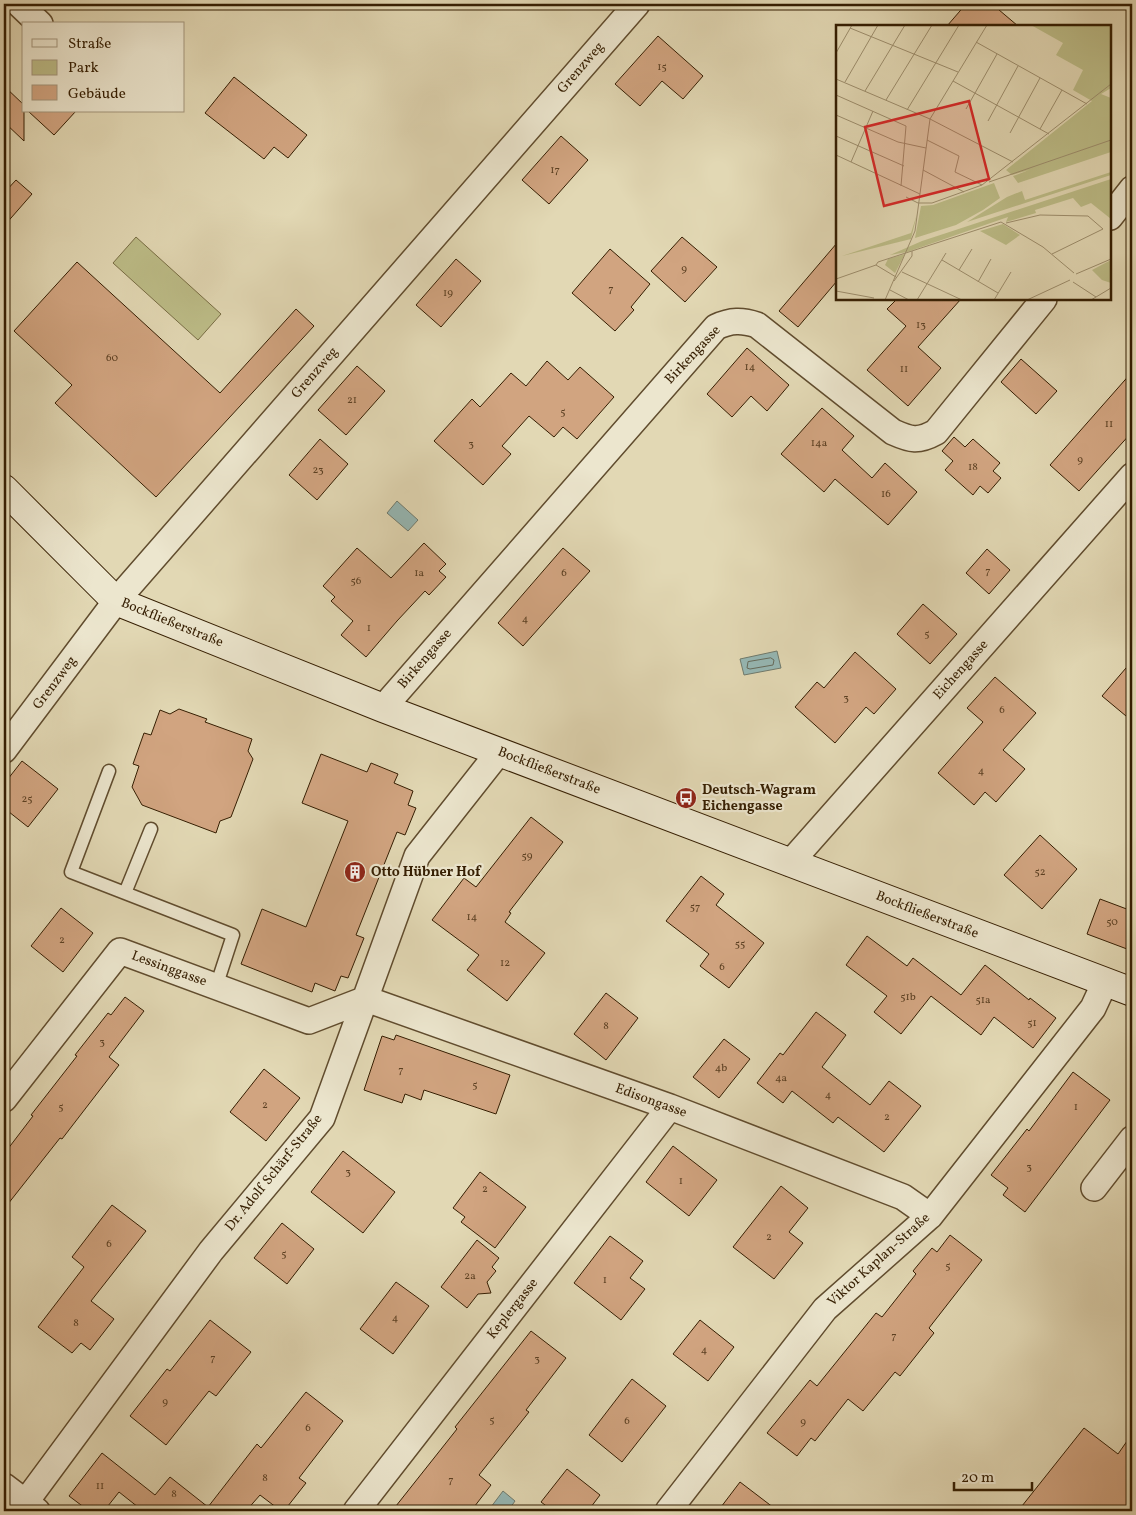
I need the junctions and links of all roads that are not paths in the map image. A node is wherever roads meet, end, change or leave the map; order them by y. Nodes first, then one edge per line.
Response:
1 (19, 4) edge
2 (637, 4) edge
3 (38, 22) edge
4 (1132, 189) edge
5 (1111, 216) edge
6 (1043, 300) edge
7 (1132, 476) edge
8 (4, 489) edge
9 (116, 601) junction
10 (383, 708) junction
11 (4, 750) edge
12 (499, 752) junction
13 (109, 771) dead end
14 (151, 828) dead end
15 (790, 863) junction
16 (125, 893) junction
17 (1105, 982) junction
18 (216, 987) junction
19 (1132, 992) edge
20 (366, 999) junction
21 (4, 1098) edge
22 (670, 1107) junction
23 (1132, 1140) edge
24 (1094, 1188) dead end
25 (930, 1216) junction
26 (4, 1486) edge
27 (27, 1508) edge
28 (356, 1511) edge
29 (668, 1511) edge

1 - 3 street
2 - 9 street, Grenzweg
4 - 5 street
6 - 10 street, Birkengasse
7 - 15 street, Eichengasse
8 - 9 main road, Bockfließerstraße
9 - 10 main road, Bockfließerstraße
9 - 11 street, Grenzweg
10 - 12 main road, Bockfließerstraße
12 - 15 main road, Bockfließerstraße
12 - 20 street, Dr. Adolf Schärf-Straße
13 - 16 lane
14 - 16 lane
15 - 17 main road, Bockfließerstraße
16 - 18 lane
17 - 19 main road, Bockfließerstraße
17 - 25 street, Viktor Kaplan-Straße
18 - 20 street, Lessinggasse
18 - 21 street, Lessinggasse
20 - 22 street, Edisongasse
20 - 27 street, Dr. Adolf Schärf-Straße
22 - 25 street, Edisongasse
22 - 28 street, Keplergasse
23 - 24 street
25 - 29 street, Viktor Kaplan-Straße
26 - 27 street

